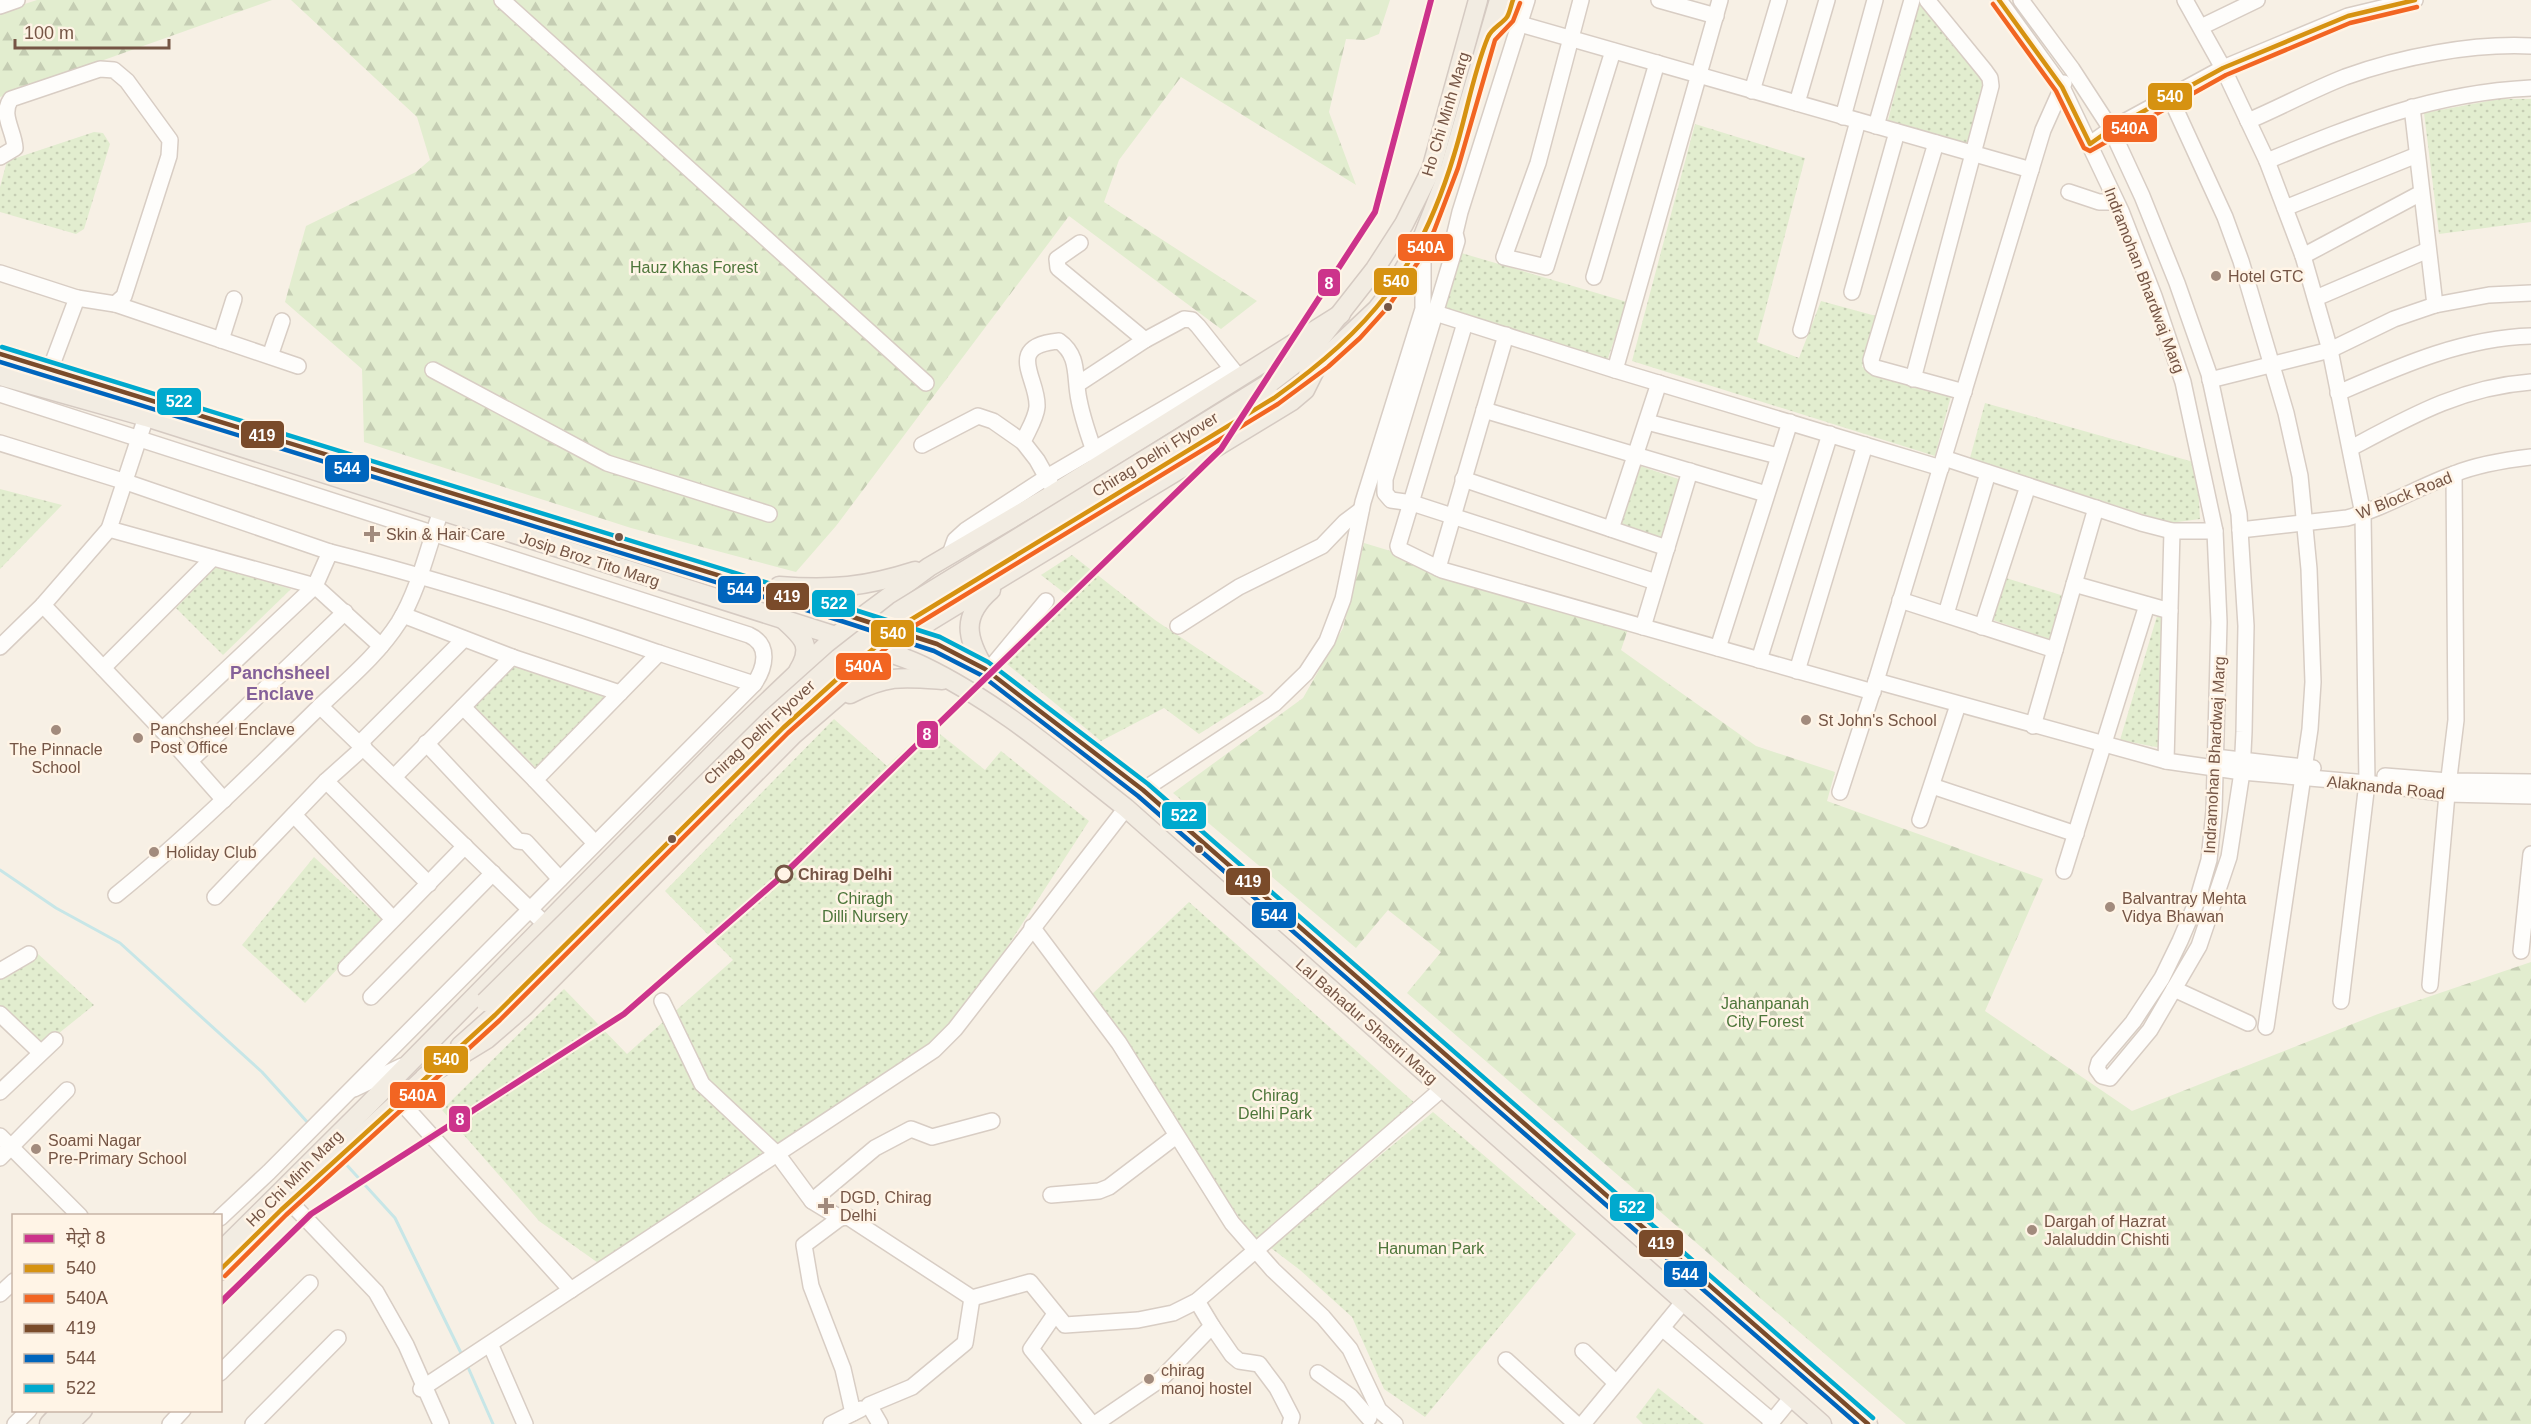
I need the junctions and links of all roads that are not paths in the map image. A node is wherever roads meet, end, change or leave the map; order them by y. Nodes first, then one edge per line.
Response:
1 (17, 0) edge
2 (502, 0) edge
3 (1478, 0) edge
4 (1499, 0) edge
5 (1512, 0) edge
6 (1527, 0) edge
7 (1581, 0) edge
8 (1659, 0) edge
9 (1720, 0) edge
10 (1779, 0) edge
11 (1827, 0) edge
12 (1875, 0) edge
13 (1912, 0) edge
14 (1927, 0) edge
15 (1999, 0) edge
16 (2021, 0) edge
17 (2185, 0) edge
18 (2257, 0) edge
19 (2415, 0) edge
20 (0, 6) edge
21 (1716, 16) junction
22 (1520, 24) junction
23 (2201, 27) junction
24 (1490, 32) junction
25 (1571, 39) junction
26 (2531, 46) edge
27 (1613, 51) junction
28 (1657, 63) junction
29 (2223, 68) junction
30 (2072, 69) junction
31 (1698, 75) junction
32 (2062, 87) junction
33 (2531, 88) edge
34 (1752, 91) junction
35 (2170, 97) junction
36 (1797, 104) junction
37 (2412, 108) junction
38 (1851, 119) junction
39 (2248, 121) junction
40 (1876, 126) junction
41 (2111, 129) junction
42 (1897, 132) junction
43 (1936, 143) junction
44 (2090, 144) junction
45 (1974, 154) junction
46 (2417, 155) junction
47 (0, 157) edge
48 (2267, 161) junction
49 (2031, 170) junction
50 (2069, 192) dead end
51 (2421, 193) junction
52 (2116, 202) junction
53 (2284, 208) junction
54 (1423, 236) junction
55 (1080, 243) dead end
56 (2428, 250) junction
57 (2303, 256) junction
58 (0, 273) edge
59 (1594, 277) dead end
60 (1852, 292) dead end
61 (2531, 292) edge
62 (77, 298) junction
63 (2316, 298) junction
64 (234, 299) dead end
65 (115, 304) junction
66 (2435, 305) junction
67 (1430, 311) junction
68 (1341, 314) junction
69 (282, 321) dead end
70 (1465, 323) junction
71 (1802, 330) dead end
72 (1506, 335) junction
73 (2531, 336) edge
74 (221, 340) junction
75 (1145, 340) junction
76 (2330, 350) junction
77 (0, 354) edge
78 (270, 357) junction
79 (2271, 364) junction
80 (298, 366) dead end
81 (1316, 368) junction
82 (50, 370) junction
83 (434, 370) dead end
84 (1615, 370) junction
85 (1235, 373) junction
86 (0, 376) edge
87 (1913, 379) junction
88 (2210, 380) junction
89 (2531, 382) edge
90 (926, 383) dead end
91 (1659, 383) junction
92 (1078, 384) junction
93 (1273, 390) junction
94 (1964, 392) junction
95 (2338, 393) junction
96 (0, 394) edge
97 (1484, 410) junction
98 (146, 417) junction
99 (1647, 422) junction
100 (1790, 422) junction
101 (1830, 434) junction
102 (138, 438) junction
103 (1023, 442) junction
104 (0, 443) edge
105 (1865, 445) junction
106 (922, 446) dead end
107 (2351, 448) junction
108 (1635, 455) junction
109 (1779, 456) junction
110 (2531, 457) edge
111 (1097, 458) junction
112 (1942, 463) junction
113 (1690, 471) junction
114 (1988, 473) junction
115 (2454, 474) junction
116 (1463, 479) junction
117 (126, 482) junction
118 (2028, 486) junction
119 (1052, 488) junction
120 (1766, 494) junction
121 (1412, 503) junction
122 (2096, 508) junction
123 (1361, 510) junction
124 (441, 511) junction
125 (769, 514) dead end
126 (2363, 514) junction
127 (1452, 516) junction
128 (2306, 521) junction
129 (1611, 529) junction
130 (109, 530) junction
131 (2240, 530) junction
132 (2172, 531) junction
133 (2215, 531) junction
134 (1075, 532) junction
135 (434, 533) junction
136 (1667, 548) junction
137 (330, 552) junction
138 (213, 558) junction
139 (929, 567) junction
140 (1438, 568) junction
141 (1012, 571) junction
142 (420, 575) junction
143 (1656, 582) junction
144 (745, 583) junction
145 (2074, 584) junction
146 (315, 586) junction
147 (1900, 600) junction
148 (1046, 601) dead end
149 (43, 605) junction
150 (2147, 605) junction
151 (2170, 611) junction
152 (345, 612) junction
153 (1946, 614) junction
154 (403, 615) junction
155 (858, 618) junction
156 (784, 620) junction
157 (1178, 626) dead end
158 (1643, 627) junction
159 (1982, 627) junction
160 (912, 635) junction
161 (836, 636) junction
162 (464, 639) junction
163 (0, 646) edge
164 (381, 646) junction
165 (1718, 648) junction
166 (2055, 650) junction
167 (659, 652) junction
168 (888, 653) junction
169 (512, 657) junction
170 (1760, 660) junction
171 (103, 668) junction
172 (986, 670) junction
173 (1797, 671) junction
174 (796, 675) junction
175 (953, 681) junction
176 (754, 684) junction
177 (1874, 687) junction
178 (620, 693) junction
179 (827, 705) junction
180 (1958, 705) junction
181 (320, 706) junction
182 (463, 707) junction
183 (2033, 726) junction
184 (162, 730) junction
185 (426, 743) junction
186 (2104, 744) junction
187 (362, 745) junction
188 (190, 761) junction
189 (2166, 761) junction
190 (2214, 763) junction
191 (2242, 766) junction
192 (2303, 773) junction
193 (394, 777) junction
194 (2367, 778) junction
195 (535, 780) junction
196 (326, 781) junction
197 (2531, 782) edge
198 (1932, 786) junction
199 (2448, 787) junction
200 (1143, 790) junction
201 (1840, 792) dead end
202 (2531, 796) edge
203 (224, 800) junction
204 (1126, 808) junction
205 (657, 811) junction
206 (294, 815) junction
207 (1920, 820) dead end
208 (2076, 834) junction
209 (595, 843) junction
210 (688, 843) junction
211 (465, 846) junction
212 (2531, 854) edge
213 (2064, 871) dead end
214 (492, 873) junction
215 (560, 879) junction
216 (429, 884) junction
217 (116, 895) dead end
218 (215, 897) dead end
219 (529, 909) junction
220 (393, 919) junction
221 (545, 924) junction
222 (1032, 927) junction
223 (2521, 951) dead end
224 (29, 954) dead end
225 (346, 968) dead end
226 (0, 972) edge
227 (2430, 985) dead end
228 (2174, 989) junction
229 (371, 998) dead end
230 (662, 1001) dead end
231 (2341, 1001) dead end
232 (490, 1008) junction
233 (0, 1014) edge
234 (2248, 1023) dead end
235 (2266, 1027) dead end
236 (55, 1040) dead end
237 (40, 1052) junction
238 (407, 1064) junction
239 (425, 1077) junction
240 (1443, 1089) junction
241 (67, 1090) dead end
242 (0, 1092) edge
243 (348, 1092) junction
244 (400, 1101) junction
245 (368, 1105) junction
246 (992, 1120) dead end
247 (1176, 1136) junction
248 (4, 1147) edge
249 (778, 1155) junction
250 (1051, 1195) dead end
251 (284, 1201) junction
252 (812, 1201) junction
253 (79, 1214) edge
254 (222, 1216) edge
255 (840, 1218) junction
256 (222, 1250) edge
257 (1256, 1250) junction
258 (222, 1269) edge
259 (12, 1283) edge
260 (309, 1283) dead end
261 (571, 1290) junction
262 (0, 1294) edge
263 (972, 1298) junction
264 (1197, 1301) junction
265 (1683, 1301) junction
266 (1055, 1314) junction
267 (1212, 1326) junction
268 (1662, 1328) junction
269 (338, 1338) dead end
270 (486, 1349) junction
271 (1582, 1351) dead end
272 (1506, 1360) dead end
273 (222, 1371) edge
274 (1318, 1373) dead end
275 (1617, 1383) junction
276 (424, 1388) junction
277 (1792, 1396) junction
278 (869, 1405) junction
279 (27, 1412) edge
280 (60, 1412) edge
281 (81, 1412) edge
282 (181, 1412) edge
283 (853, 1413) junction
284 (1374, 1417) edge
285 (1771, 1423) edge
286 (15, 1424) edge
287 (49, 1424) edge
288 (69, 1424) edge
289 (170, 1424) edge
290 (253, 1424) edge
291 (435, 1424) edge
292 (441, 1424) edge
293 (525, 1424) edge
294 (831, 1424) edge
295 (880, 1424) edge
296 (1093, 1424) edge
297 (1290, 1424) edge
298 (1395, 1424) edge
299 (1576, 1424) edge
300 (1583, 1424) edge
301 (1822, 1424) edge
302 (1868, 1424) edge

1 - 20 street
2 - 90 street
3 - 68 main road, Ho Chi Minh Marg
4 - 24 main road
5 - 24 street, Ho Chi Minh Marg
6 - 22 street
7 - 25 street
8 - 21 street
9 - 21 street
10 - 34 street
11 - 36 street
12 - 38 street
13 - 40 street
14 - 45 street
15 - 32 street, Indramohan Bhardwaj Marg
16 - 30 street, Indramohan Bhardwaj Marg
17 - 23 street
18 - 23 street
19 - 29 street
21 - 31 street
22 - 25 street
22 - 67 street
23 - 29 street
24 - 54 main road, Ho Chi Minh Marg
25 - 27 street
25 - 27 street
26 - 39 street
27 - 28 street
28 - 31 street
28 - 59 street
29 - 35 street
29 - 39 street
30 - 32 street
30 - 41 street, Indramohan Bhardwaj Marg
31 - 34 street
31 - 84 street
32 - 44 street, Indramohan Bhardwaj Marg
32 - 49 street
33 - 37 street
34 - 36 street
35 - 41 street
35 - 79 street
36 - 38 street
37 - 46 street
37 - 48 street
38 - 40 street
38 - 71 street
39 - 48 street
40 - 42 street
41 - 44 street
41 - 88 street, Indramohan Bhardwaj Marg
42 - 43 street
42 - 60 street
43 - 45 street
43 - 87 street
44 - 52 street, Indramohan Bhardwaj Marg
45 - 49 street
45 - 87 street
46 - 51 street
46 - 53 street
47 - 65 street
48 - 53 street
49 - 94 street
50 - 52 street
51 - 56 street
51 - 57 street
52 - 133 street, Indramohan Bhardwaj Marg
53 - 57 street
54 - 67 street
54 - 81 main road, Ho Chi Minh Marg
55 - 75 street
56 - 63 street
56 - 66 street
57 - 63 street
58 - 62 street
61 - 66 street
62 - 65 street
62 - 82 street
63 - 76 street
64 - 74 street
65 - 74 street
66 - 76 street
67 - 70 street
67 - 121 street
67 - 123 street
68 - 85 main road
68 - 93 main road, Chirag Delhi Flyover
69 - 78 street
70 - 72 street
70 - 121 street
72 - 84 street
72 - 97 street
73 - 95 street
74 - 78 street
75 - 85 street
75 - 92 street
76 - 79 street
76 - 95 street
77 - 82 main road, Josip Broz Tito Marg
78 - 80 street
79 - 88 street
79 - 128 street
81 - 93 main road, Chirag Delhi Flyover
81 - 134 main road
82 - 144 main road, Josip Broz Tito Marg
83 - 125 street
84 - 91 street
85 - 111 main road
86 - 98 main road, Josip Broz Tito Marg
87 - 94 street
88 - 131 street, Indramohan Bhardwaj Marg
89 - 107 street
91 - 99 street
91 - 100 street
92 - 103 street
92 - 111 street
93 - 232 main road, Chirag Delhi Flyover, bridge
94 - 112 street
95 - 107 street
96 - 102 street
97 - 108 street
97 - 116 street
98 - 102 street
98 - 124 main road, Josip Broz Tito Marg
99 - 108 street
99 - 109 street
100 - 101 street
100 - 109 street
101 - 105 street
101 - 170 street
102 - 117 street
102 - 135 street
103 - 106 street
103 - 119 street
104 - 117 street
105 - 112 street
105 - 173 street
107 - 126 street
108 - 113 street
108 - 129 street
109 - 120 street
110 - 115 street, W Block Road
111 - 119 main road
112 - 114 street
112 - 147 street
113 - 120 street
113 - 136 street
114 - 118 street
114 - 153 street
115 - 126 street, W Block Road
115 - 199 street
116 - 127 street
116 - 129 street
117 - 130 street
117 - 137 street
118 - 122 street
118 - 159 street
119 - 134 main road
119 - 139 main road
120 - 165 street
121 - 127 street
121 - 140 street, Alaknanda Road
122 - 132 street
122 - 145 street
123 - 157 street
123 - 200 street
124 - 135 street
124 - 156 main road, Josip Broz Tito Marg
126 - 128 street, W Block Road
126 - 194 street
127 - 140 street
127 - 143 street
128 - 131 street, W Block Road
128 - 192 street
129 - 136 street
130 - 138 street
130 - 149 street
131 - 191 street, Indramohan Bhardwaj Marg
132 - 133 street
132 - 151 street
133 - 190 street, Indramohan Bhardwaj Marg
134 - 141 main road
135 - 142 street
135 - 176 street
136 - 143 street
137 - 142 street
137 - 146 street
138 - 146 street
138 - 171 street
139 - 144 main road
139 - 155 main road
140 - 158 street, Alaknanda Road
141 - 160 main road
141 - 172 main road
142 - 154 street
142 - 167 street
143 - 158 street
144 - 155 main road, Josip Broz Tito Marg
145 - 150 street
145 - 166 street
146 - 152 street
146 - 184 street
147 - 153 street
147 - 177 street
148 - 172 street
149 - 163 street
149 - 171 street
150 - 151 street
150 - 186 street
151 - 189 street
152 - 164 street
152 - 188 street
153 - 159 street
154 - 162 street
154 - 164 street
155 - 160 main road, Josip Broz Tito Marg
155 - 161 main road
156 - 161 main road, Josip Broz Tito Marg
156 - 174 main road
158 - 165 street, Alaknanda Road
159 - 166 street
160 - 168 main road
160 - 172 main road, Lal Bahadur Shastri Marg
161 - 168 main road, Josip Broz Tito Marg
161 - 174 main road
162 - 169 street
162 - 187 street
164 - 181 street
165 - 170 street, Alaknanda Road
166 - 183 street
167 - 176 street
167 - 178 street
168 - 175 main road, Lal Bahadur Shastri Marg
168 - 179 main road
169 - 178 street
169 - 182 street
170 - 173 street, Alaknanda Road
171 - 184 street
172 - 200 main road, Lal Bahadur Shastri Marg
173 - 177 street, Alaknanda Road
174 - 205 main road
175 - 179 main road
175 - 204 main road, Lal Bahadur Shastri Marg
176 - 209 street
177 - 180 street, Alaknanda Road
177 - 201 street
178 - 195 street
179 - 210 main road
180 - 183 street, Alaknanda Road
180 - 198 street
181 - 187 street
181 - 203 street
182 - 185 street
182 - 195 street
183 - 186 street, Alaknanda Road
184 - 188 street
185 - 193 street
185 - 215 street
186 - 189 street, Alaknanda Road
186 - 208 street
187 - 193 street
187 - 196 street
188 - 203 street
189 - 190 street, Alaknanda Road
190 - 191 street, Alaknanda Road
190 - 228 street, Indramohan Bhardwaj Marg
191 - 192 street, Alaknanda Road
191 - 228 street, Indramohan Bhardwaj Marg
192 - 194 street, Alaknanda Road
192 - 235 street
193 - 211 street
194 - 199 street, Alaknanda Road
194 - 231 street
195 - 209 street
196 - 206 street
196 - 216 street
197 - 199 street
198 - 207 street
198 - 208 street
199 - 202 street, Alaknanda Road
199 - 227 street
200 - 302 main road, Lal Bahadur Shastri Marg
203 - 217 street
204 - 222 street
204 - 240 main road, Lal Bahadur Shastri Marg
205 - 210 main road
205 - 221 main road
206 - 218 street
206 - 220 street
208 - 213 street
209 - 215 street
210 - 239 main road
211 - 214 street
211 - 216 street
212 - 223 street
214 - 219 street
214 - 229 street
215 - 219 street
216 - 220 street
219 - 221 street
219 - 243 street
220 - 225 street
221 - 238 main road
222 - 247 street
222 - 249 street
224 - 226 street
228 - 234 street
230 - 249 street
232 - 239 main road, Chirag Delhi Flyover
232 - 245 main road, Chirag Delhi Flyover
233 - 237 street
236 - 237 street
237 - 242 street
238 - 243 street
238 - 245 main road
239 - 244 main road, Ho Chi Minh Marg
240 - 257 street
240 - 265 main road, Lal Bahadur Shastri Marg
241 - 248 street
243 - 254 street
244 - 251 main road, Ho Chi Minh Marg
244 - 261 street
245 - 251 main road, Ho Chi Minh Marg
246 - 252 street
247 - 250 street
247 - 257 street
248 - 253 street
249 - 252 street
249 - 261 street
251 - 256 main road, Ho Chi Minh Marg
251 - 258 main road, Ho Chi Minh Marg
251 - 276 street
252 - 255 street
255 - 263 street
255 - 283 street
257 - 264 street
257 - 284 street
259 - 262 street
260 - 273 street
261 - 270 street
263 - 266 street
263 - 278 street
264 - 266 street
264 - 267 street
265 - 268 street
265 - 277 main road, Lal Bahadur Shastri Marg
266 - 296 street
267 - 296 street
267 - 297 street
268 - 275 street
268 - 285 street
269 - 290 street
270 - 276 street
270 - 293 street
271 - 275 street
272 - 299 street
274 - 284 street
275 - 300 street
276 - 291 street
276 - 292 street
277 - 285 street
277 - 301 main road, Lal Bahadur Shastri Marg
278 - 283 street
278 - 295 street
279 - 286 street
280 - 287 main road
281 - 288 main road
282 - 289 street
283 - 294 street
284 - 298 street

